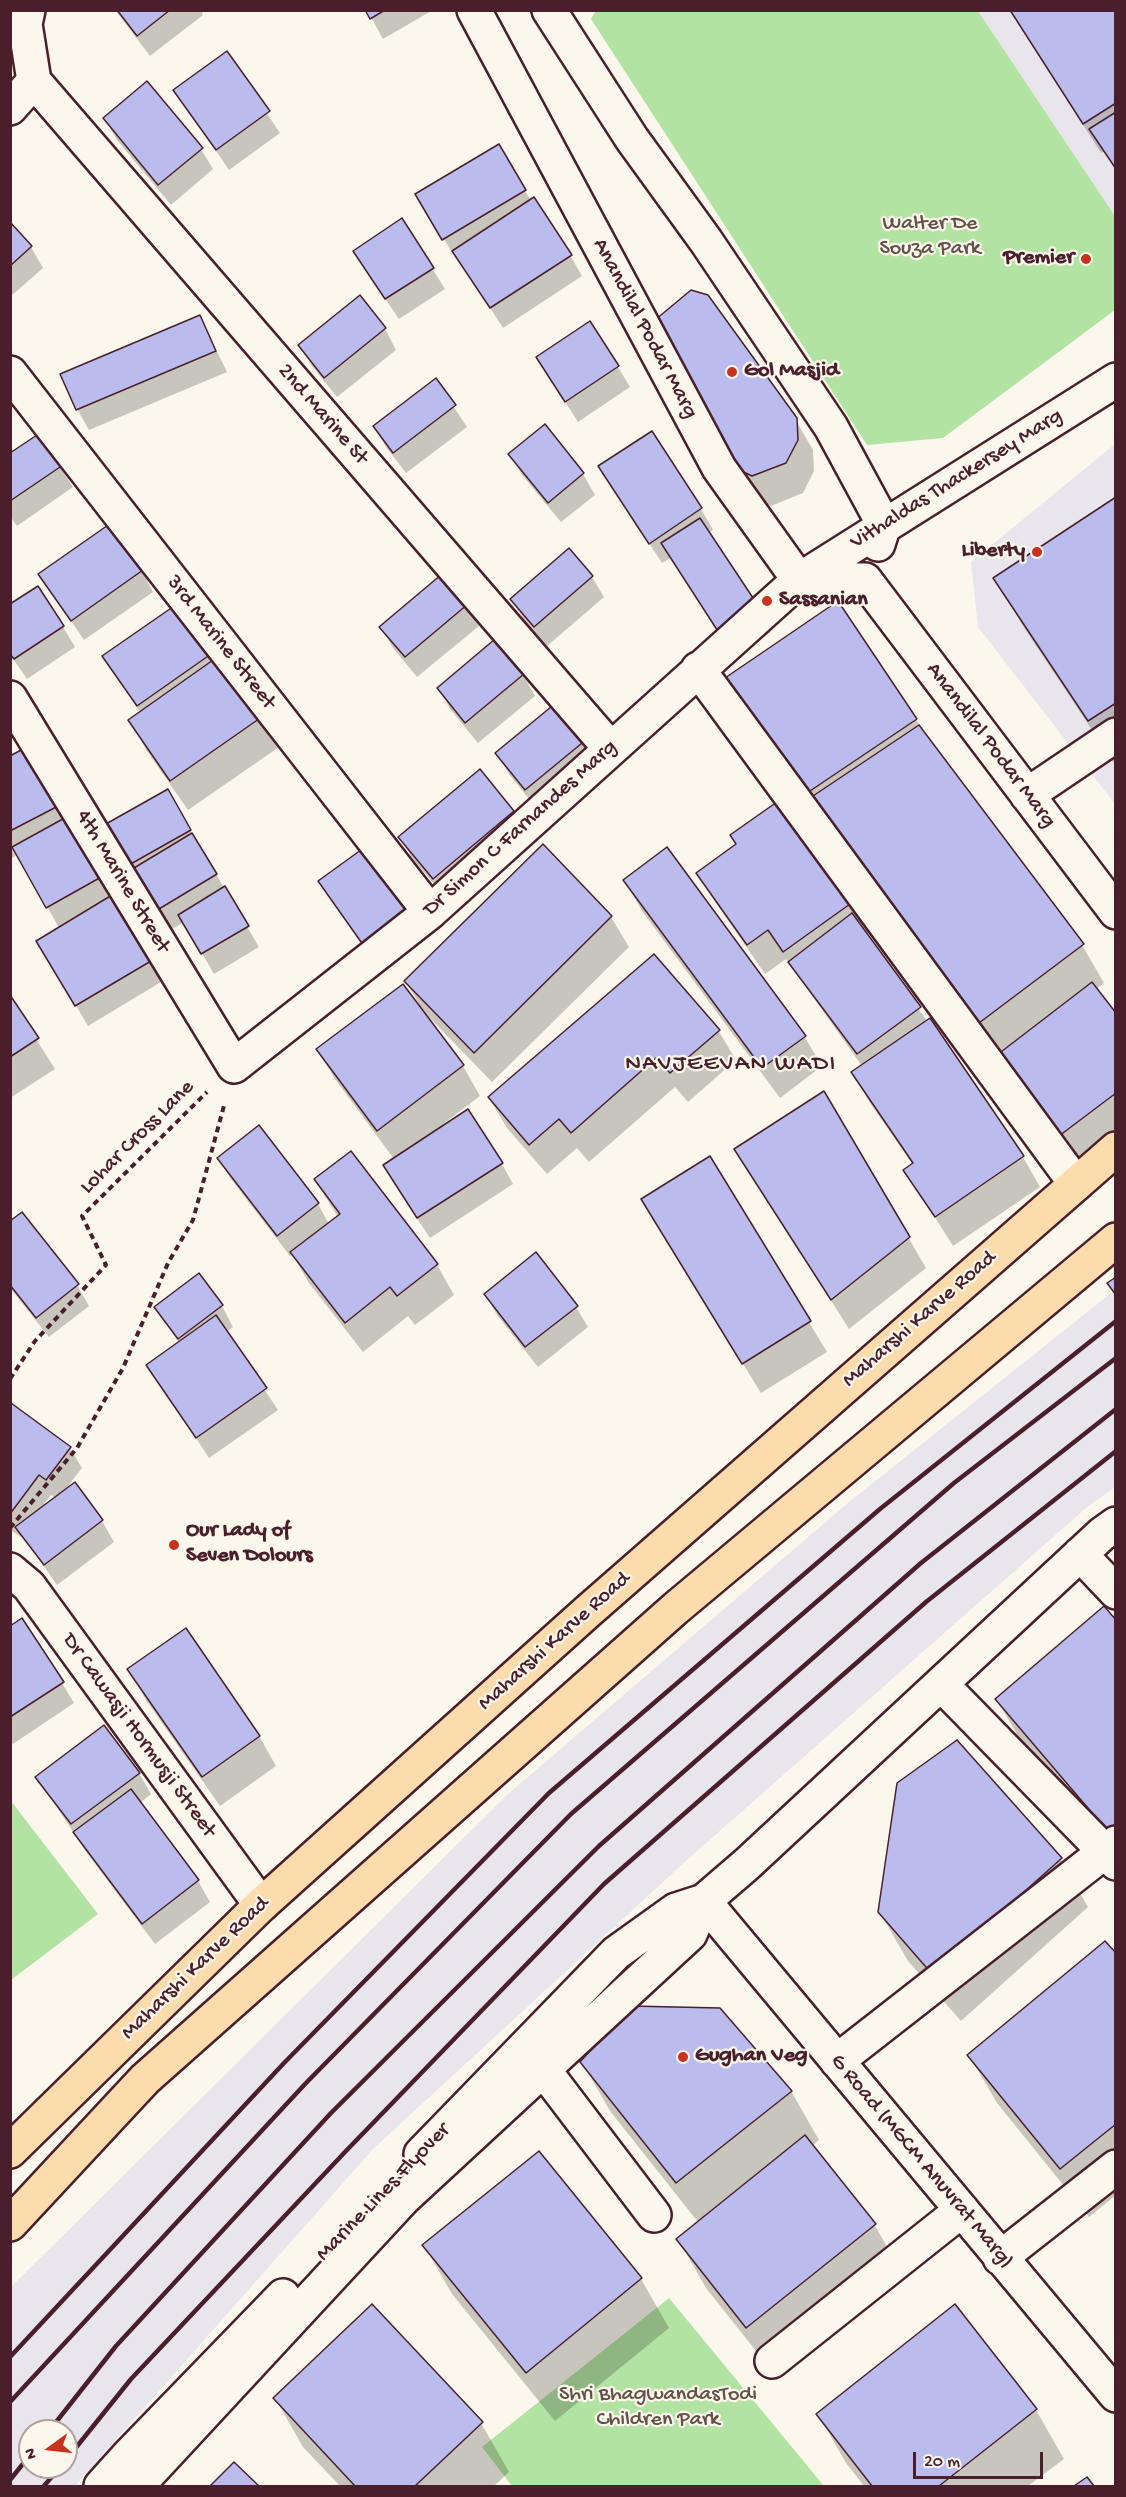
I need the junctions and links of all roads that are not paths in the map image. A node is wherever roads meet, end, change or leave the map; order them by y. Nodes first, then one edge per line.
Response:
1 (28, 10) edge
2 (474, 10) edge
3 (549, 10) edge
4 (34, 81) junction
5 (10, 108) edge
6 (10, 373) edge
7 (1115, 382) edge
8 (884, 525) junction
9 (799, 580) junction
10 (865, 580) junction
11 (698, 669) junction
12 (10, 698) edge
13 (1116, 735) edge
14 (610, 748) junction
15 (1027, 795) junction
16 (430, 912) junction
17 (1116, 912) edge
18 (234, 1066) joint
19 (1116, 1149) edge
20 (1076, 1184) junction
21 (1116, 1240) edge
22 (1116, 1524) edge
23 (1080, 1554) junction
24 (10, 1570) edge
25 (1116, 1592) edge
26 (941, 1684) junction
27 (1112, 1853) edge
28 (261, 1905) junction
29 (690, 1906) junction
30 (837, 2061) junction
31 (543, 2070) junction
32 (10, 2151) edge
33 (1116, 2167) edge
34 (962, 2210) junction
35 (654, 2216) dead end
36 (10, 2224) edge
37 (1000, 2258) junction
38 (772, 2361) dead end
39 (1116, 2395) edge
40 (132, 2471) edge
41 (101, 2487) edge

1 - 4 street
2 - 9 street, Anandilal Podar Marg
3 - 8 street
4 - 5 street
4 - 14 street, 2nd Marine St
6 - 16 street, 3rd Marine Street
7 - 8 street, Vithaldas Thackersey Marg
8 - 9 street, Vithaldas Thackersey Marg
8 - 10 street
9 - 10 street
9 - 11 street, Dr Simon C Farnandes Marg
10 - 15 street, Anandilal Podar Marg
11 - 14 street, Dr Simon C Farnandes Marg
11 - 20 street
12 - 18 street, 4th Marine Street
13 - 15 street
14 - 16 street, Dr Simon C Farnandes Marg
15 - 17 street, Anandilal Podar Marg
16 - 18 street, Dr Simon C Farnandes Marg
19 - 20 main road, Maharshi Karve Road
20 - 28 main road, Maharshi Karve Road
21 - 36 main road, Maharshi Karve Road
22 - 23 street, Marine Lines Flyover
23 - 25 street
23 - 26 street, Marine Lines Flyover
24 - 28 street, Dr Cawasji Hormusji Street
26 - 27 street
26 - 29 street, Marine Lines Flyover
27 - 30 street
28 - 32 main road, Maharshi Karve Road
29 - 30 street, G Road (MGCM Anuvrat Marg)
29 - 31 street
29 - 40 street, Marine Lines Flyover
30 - 34 street, G Road (MGCM Anuvrat Marg)
31 - 35 street
31 - 40 street
33 - 37 street
34 - 37 street, G Road (MGCM Anuvrat Marg)
34 - 38 street
37 - 39 street, G Road (MGCM Anuvrat Marg)
40 - 41 street, Marine Lines Flyover

